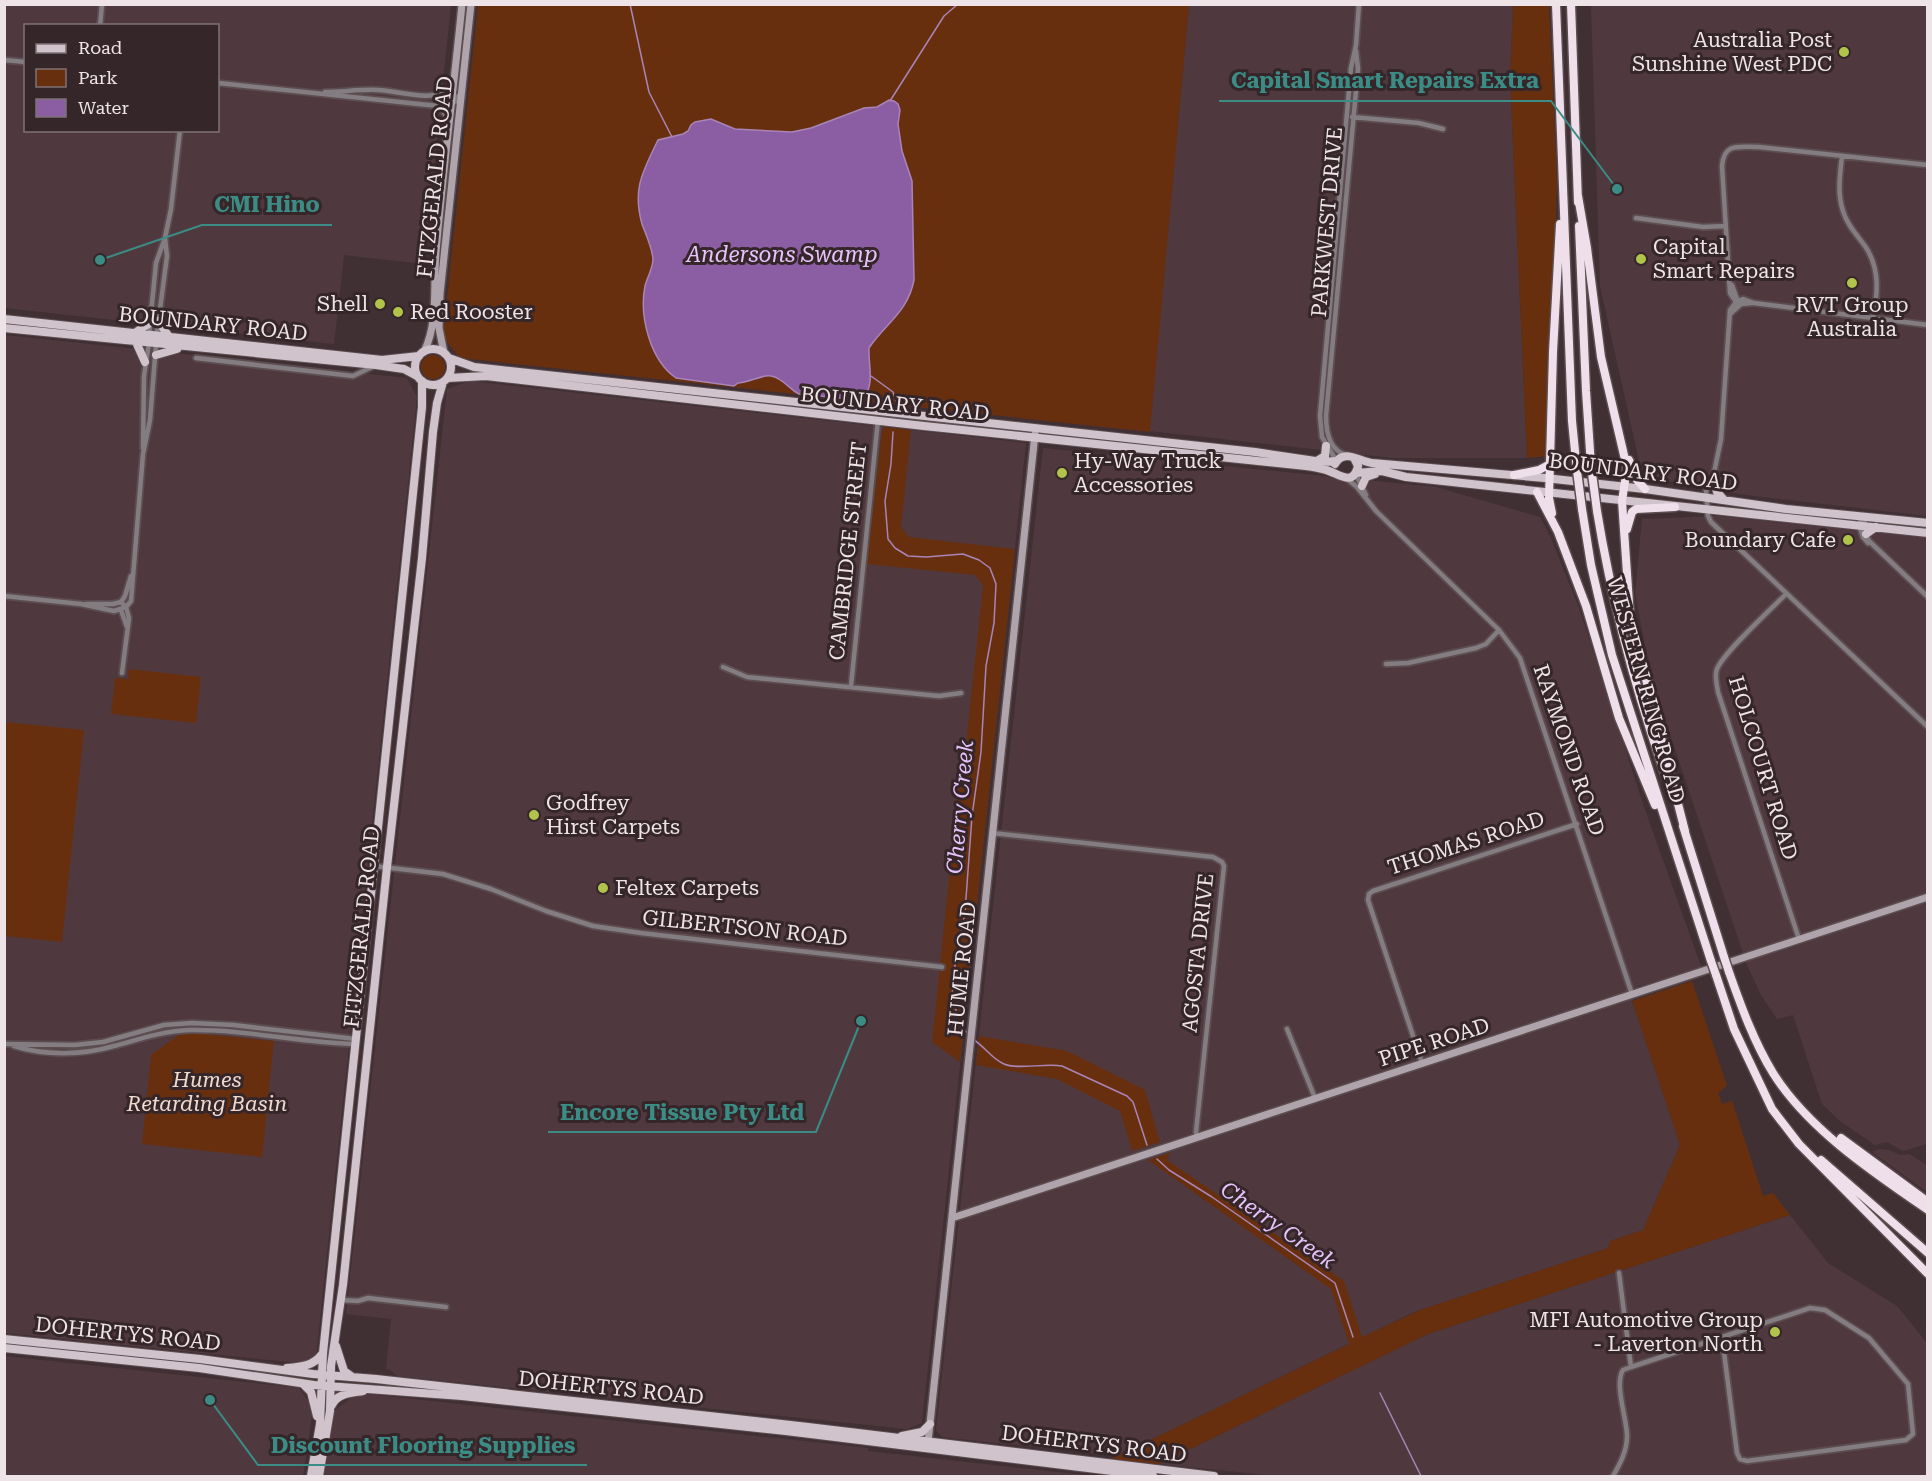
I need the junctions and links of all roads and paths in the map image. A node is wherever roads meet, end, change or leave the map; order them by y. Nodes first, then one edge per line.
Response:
1 (102, 4) edge
2 (462, 4) edge
3 (471, 4) edge
4 (1359, 4) edge
5 (1556, 4) edge
6 (1571, 4) edge
7 (100, 24) edge
8 (1356, 45) junction
9 (4, 60) edge
10 (24, 62) edge
11 (464, 73) junction
12 (219, 83) edge
13 (454, 85) junction
14 (378, 90) junction
15 (310, 93) junction
16 (378, 100) junction
17 (453, 103) junction
18 (439, 106) junction
19 (1347, 116) junction
20 (1353, 117) junction
21 (1443, 129) dead end
22 (180, 132) edge
23 (449, 135) junction
24 (1842, 156) junction
25 (1928, 165) edge
26 (1563, 169) junction
27 (1578, 196) junction
28 (1636, 218) dead end
29 (1725, 226) junction
30 (165, 238) junction
31 (1737, 303) junction
32 (1873, 318) junction
33 (4, 319) edge
34 (159, 321) junction
35 (150, 323) junction
36 (16, 325) junction
37 (1928, 325) edge
38 (4, 328) edge
39 (135, 338) junction
40 (170, 338) junction
41 (153, 340) junction
42 (181, 347) junction
43 (220, 350) junction
44 (421, 354) junction
45 (156, 355) junction
46 (446, 355) junction
47 (1328, 356) junction
48 (196, 358) dead end
49 (225, 361) junction
50 (145, 362) junction
51 (376, 365) junction
52 (419, 379) junction
53 (446, 380) junction
54 (143, 388) junction
55 (153, 388) junction
56 (879, 411) junction
57 (1614, 411) junction
58 (878, 420) junction
59 (1035, 428) junction
60 (1034, 437) junction
61 (1326, 446) junction
62 (143, 453) junction
63 (1350, 457) junction
64 (1317, 461) junction
65 (1336, 461) junction
66 (1552, 464) junction
67 (1382, 471) junction
68 (1356, 473) junction
69 (1337, 474) junction
70 (1514, 475) junction
71 (1714, 477) junction
72 (1347, 478) junction
73 (1551, 478) junction
74 (1362, 486) junction
75 (1624, 486) junction
76 (1645, 489) junction
77 (1537, 492) junction
78 (1550, 494) junction
79 (1709, 498) junction
80 (1367, 500) junction
81 (1726, 500) junction
82 (1622, 501) junction
83 (1675, 507) junction
84 (1708, 508) junction
85 (1863, 516) junction
86 (1928, 523) edge
87 (1861, 528) junction
88 (1558, 532) junction
89 (1928, 533) edge
90 (1625, 544) junction
91 (132, 574) junction
92 (1786, 594) junction
93 (4, 597) edge
94 (1928, 597) edge
95 (121, 602) junction
96 (81, 604) junction
97 (124, 609) junction
98 (400, 622) junction
99 (415, 624) junction
100 (1499, 630) junction
101 (1386, 664) dead end
102 (723, 667) dead end
103 (122, 673) dead end
104 (851, 686) junction
105 (961, 693) dead end
106 (1928, 727) edge
107 (1576, 824) junction
108 (1685, 831) junction
109 (992, 833) junction
110 (1676, 852) junction
111 (374, 866) junction
112 (387, 867) junction
113 (1928, 897) edge
114 (1799, 939) junction
115 (942, 967) dead end
116 (1632, 994) junction
117 (233, 1025) junction
118 (1287, 1029) dead end
119 (233, 1032) junction
120 (322, 1034) junction
121 (114, 1038) junction
122 (321, 1041) junction
123 (356, 1041) junction
124 (368, 1042) junction
125 (7, 1044) edge
126 (75, 1045) junction
127 (117, 1046) junction
128 (76, 1053) junction
129 (1422, 1063) junction
130 (1774, 1074) junction
131 (1759, 1082) junction
132 (1315, 1098) junction
133 (1197, 1137) junction
134 (1928, 1202) edge
135 (1928, 1210) edge
136 (952, 1218) junction
137 (1928, 1253) edge
138 (1619, 1273) dead end
139 (1928, 1274) edge
140 (341, 1300) junction
141 (446, 1307) dead end
142 (1722, 1337) junction
143 (4, 1339) edge
144 (334, 1341) junction
145 (27, 1346) junction
146 (4, 1348) edge
147 (323, 1353) junction
148 (156, 1359) junction
149 (200, 1359) junction
150 (1631, 1367) junction
151 (200, 1368) junction
152 (274, 1369) junction
153 (321, 1375) junction
154 (331, 1375) junction
155 (353, 1377) junction
156 (302, 1384) junction
157 (321, 1385) junction
158 (332, 1386) junction
159 (374, 1389) junction
160 (532, 1401) junction
161 (330, 1411) junction
162 (643, 1413) junction
163 (320, 1424) junction
164 (930, 1424) junction
165 (873, 1436) junction
166 (928, 1446) junction
167 (310, 1476) edge
168 (319, 1476) edge
169 (1153, 1476) edge
170 (1214, 1476) edge
171 (1613, 1476) edge

1 - 7 street
2 - 13 street, FITZGERALD ROAD
3 - 11 street, FITZGERALD ROAD
4 - 8 street
5 - 26 highway, WESTERN RING ROAD
6 - 27 highway, WESTERN RING ROAD
8 - 19 street, PARKWEST DRIVE
8 - 20 street, PARKWEST DRIVE
9 - 10 street
11 - 17 street
11 - 46 street, FITZGERALD ROAD
12 - 15 street
13 - 14 street
13 - 17 street, FITZGERALD ROAD
14 - 15 street
14 - 16 street
15 - 16 street
16 - 18 street
17 - 18 street
17 - 23 street, FITZGERALD ROAD
18 - 23 street
19 - 20 street
19 - 47 street, PARKWEST DRIVE
20 - 21 street
20 - 47 street, PARKWEST DRIVE
22 - 30 street
23 - 44 street, FITZGERALD ROAD
24 - 25 street
24 - 29 street
24 - 32 street
26 - 66 highway
26 - 110 highway, WESTERN RING ROAD, bridge
27 - 57 highway
27 - 108 highway, WESTERN RING ROAD, bridge
28 - 29 street
29 - 31 street
30 - 34 street
30 - 35 street
31 - 32 street
31 - 71 street
32 - 37 street
33 - 36 main road, BOUNDARY ROAD
34 - 40 main road
34 - 41 street
35 - 39 main road
35 - 41 street
36 - 38 main road, BOUNDARY ROAD
36 - 39 main road, BOUNDARY ROAD
39 - 41 main road, BOUNDARY ROAD
39 - 50 main road
40 - 41 main road, BOUNDARY ROAD
40 - 44 main road, BOUNDARY ROAD
41 - 42 main road, BOUNDARY ROAD
41 - 45 street
41 - 50 street
42 - 43 main road, BOUNDARY ROAD
42 - 45 main road
43 - 49 street, BOUNDARY ROAD
43 - 51 main road, BOUNDARY ROAD
44 - 46 main road
44 - 52 main road
45 - 55 street
46 - 53 main road
46 - 56 main road, BOUNDARY ROAD
47 - 61 street, PARKWEST DRIVE
47 - 63 street, PARKWEST DRIVE
48 - 49 street, BOUNDARY ROAD
49 - 51 street, BOUNDARY ROAD
50 - 54 street
51 - 52 main road, BOUNDARY ROAD
52 - 53 main road
52 - 98 main road, FITZGERALD ROAD
53 - 58 main road, BOUNDARY ROAD
53 - 99 main road, FITZGERALD ROAD
54 - 55 street
54 - 62 street
55 - 62 street
56 - 58 main road
56 - 59 main road, BOUNDARY ROAD
57 - 75 highway
57 - 76 highway
58 - 60 main road, BOUNDARY ROAD
58 - 104 street, CAMBRIDGE STREET
59 - 60 street, HUME ROAD
59 - 64 main road, BOUNDARY ROAD
60 - 69 main road, BOUNDARY ROAD
60 - 109 street, HUME ROAD
61 - 64 main road
61 - 65 street, PARKWEST DRIVE
62 - 91 street
63 - 65 main road
63 - 68 main road
63 - 70 main road, BOUNDARY ROAD
64 - 65 main road, BOUNDARY ROAD
65 - 69 main road
66 - 70 highway
66 - 73 highway
67 - 68 main road, BOUNDARY ROAD
67 - 74 main road
67 - 77 main road, BOUNDARY ROAD
68 - 72 main road
68 - 74 street, RAYMOND ROAD
69 - 72 main road
70 - 73 main road, BOUNDARY ROAD
71 - 79 street
71 - 81 main road
72 - 80 street, RAYMOND ROAD
73 - 75 main road, BOUNDARY ROAD
73 - 78 highway
74 - 80 street, RAYMOND ROAD
75 - 76 main road, BOUNDARY ROAD
75 - 82 highway
76 - 79 main road, BOUNDARY ROAD
77 - 78 main road, BOUNDARY ROAD
77 - 88 highway
78 - 82 main road, BOUNDARY ROAD
78 - 88 highway
79 - 81 main road, BOUNDARY ROAD
79 - 84 street
80 - 100 street, RAYMOND ROAD
81 - 85 main road, BOUNDARY ROAD
82 - 83 main road, BOUNDARY ROAD
82 - 90 highway
83 - 84 main road, BOUNDARY ROAD
83 - 90 highway
84 - 87 main road, BOUNDARY ROAD
84 - 92 street
85 - 86 main road, BOUNDARY ROAD
85 - 87 street
87 - 89 main road
87 - 94 street
88 - 110 highway
90 - 108 highway
91 - 95 street
91 - 97 street
92 - 106 street
92 - 114 street, HOLCOURT ROAD
93 - 96 street
95 - 96 street
95 - 97 street
96 - 97 street
97 - 103 street
98 - 99 main road
98 - 111 main road, FITZGERALD ROAD
99 - 112 main road, FITZGERALD ROAD
100 - 101 street
100 - 107 street, RAYMOND ROAD
102 - 104 street
104 - 105 street
107 - 116 street, RAYMOND ROAD
107 - 129 street, THOMAS ROAD
108 - 130 highway, WESTERN RING ROAD, bridge
109 - 133 street, AGOSTA DRIVE
109 - 136 street, HUME ROAD
110 - 131 highway, WESTERN RING ROAD, bridge
111 - 112 street, GILBERTSON ROAD
111 - 123 main road, FITZGERALD ROAD
112 - 115 street, GILBERTSON ROAD
112 - 124 main road, FITZGERALD ROAD
113 - 114 street, PIPE ROAD
114 - 116 street, PIPE ROAD
116 - 129 street, PIPE ROAD
117 - 119 street
117 - 120 street
117 - 121 street
118 - 132 street
119 - 122 street
119 - 127 street
120 - 122 street
120 - 123 street
121 - 126 street
121 - 127 street
122 - 123 street
123 - 124 main road
123 - 147 main road, FITZGERALD ROAD
124 - 140 main road, FITZGERALD ROAD
125 - 126 street
125 - 128 street
126 - 128 street
127 - 128 street
129 - 132 street, PIPE ROAD
130 - 134 highway
130 - 135 highway
131 - 137 highway
131 - 139 highway
132 - 133 street, PIPE ROAD
133 - 136 street, PIPE ROAD
136 - 164 street, HUME ROAD
138 - 150 street
140 - 141 street
140 - 144 main road, FITZGERALD ROAD
142 - 142 street
142 - 150 street
143 - 145 main road, DOHERTYS ROAD
144 - 154 main road, FITZGERALD ROAD
144 - 155 main road
145 - 146 main road, DOHERTYS ROAD
145 - 148 main road, DOHERTYS ROAD
147 - 152 main road
147 - 153 main road, FITZGERALD ROAD
148 - 149 main road, DOHERTYS ROAD
148 - 151 main road, DOHERTYS ROAD
149 - 151 main road
149 - 152 main road, DOHERTYS ROAD
150 - 171 street
151 - 156 main road, DOHERTYS ROAD
152 - 153 main road, DOHERTYS ROAD
153 - 154 main road, DOHERTYS ROAD
153 - 157 main road, FITZGERALD ROAD
154 - 155 main road, DOHERTYS ROAD
154 - 158 main road, FITZGERALD ROAD
155 - 160 main road, DOHERTYS ROAD
156 - 157 main road, DOHERTYS ROAD
156 - 163 main road
157 - 158 main road, DOHERTYS ROAD
157 - 163 main road, FITZGERALD ROAD
158 - 159 main road, DOHERTYS ROAD
158 - 161 main road, FITZGERALD ROAD
159 - 160 main road, DOHERTYS ROAD
159 - 161 main road
160 - 162 main road, DOHERTYS ROAD
161 - 168 main road, FITZGERALD ROAD
162 - 165 main road, DOHERTYS ROAD
162 - 166 main road, DOHERTYS ROAD
163 - 167 main road, FITZGERALD ROAD
164 - 165 main road
164 - 166 street, HUME ROAD
165 - 166 main road, DOHERTYS ROAD
166 - 169 main road, DOHERTYS ROAD
166 - 170 main road, DOHERTYS ROAD

